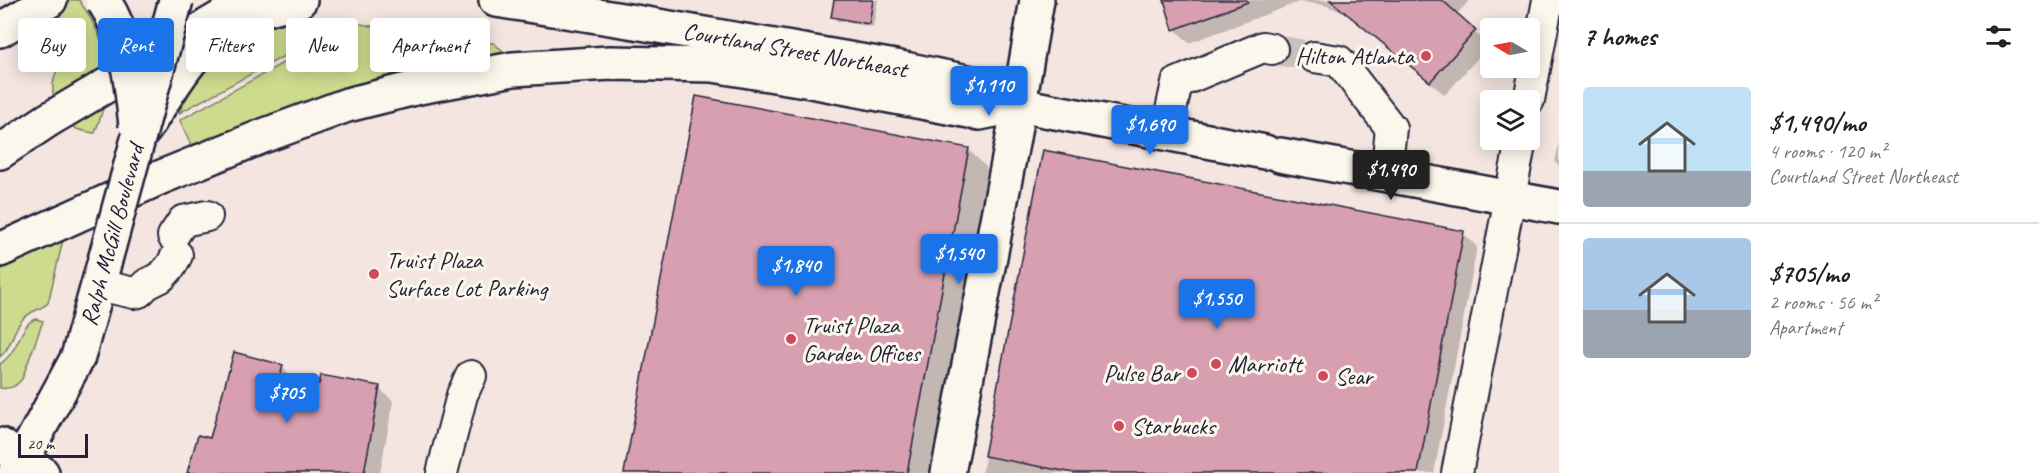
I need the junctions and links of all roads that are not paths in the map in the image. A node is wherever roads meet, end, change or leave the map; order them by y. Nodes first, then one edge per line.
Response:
1 (50, 0) edge
2 (104, 0) edge
3 (176, 0) edge
4 (251, 0) edge
5 (300, 0) edge
6 (495, 0) edge
7 (1037, 0) edge
8 (1548, 0) edge
9 (0, 30) edge
10 (1272, 49) tunnel mouth
11 (1314, 57) tunnel mouth
12 (1531, 90) edge
13 (1018, 105) junction
14 (1166, 133) junction
15 (138, 140) junction
16 (1519, 150) edge
17 (0, 152) edge
18 (1386, 175) junction
19 (1510, 198) junction
20 (1559, 207) edge
21 (175, 246) dead end
22 (0, 250) edge
23 (102, 273) junction
24 (471, 376) dead end
25 (20, 462) edge
26 (442, 473) edge
27 (948, 473) edge
28 (1456, 473) edge

1 - 9 main road
2 - 15 main road, bridge
3 - 15 main road, Ralph McGill Boulevard, bridge
4 - 17 main road
5 - 15 main road
6 - 13 main road, Courtland Street Northeast
7 - 13 main road
8 - 12 street
10 - 14 street
11 - 18 street
13 - 14 main road, Courtland Street Northeast
13 - 22 main road
13 - 27 main road
14 - 18 main road, Courtland Street Northeast
15 - 23 main road, Ralph McGill Boulevard, bridge
16 - 19 street
18 - 19 main road, Courtland Street Northeast
19 - 20 main road, Courtland Street Northeast
19 - 28 street
21 - 23 street
23 - 25 main road, Ralph McGill Boulevard
24 - 26 street

